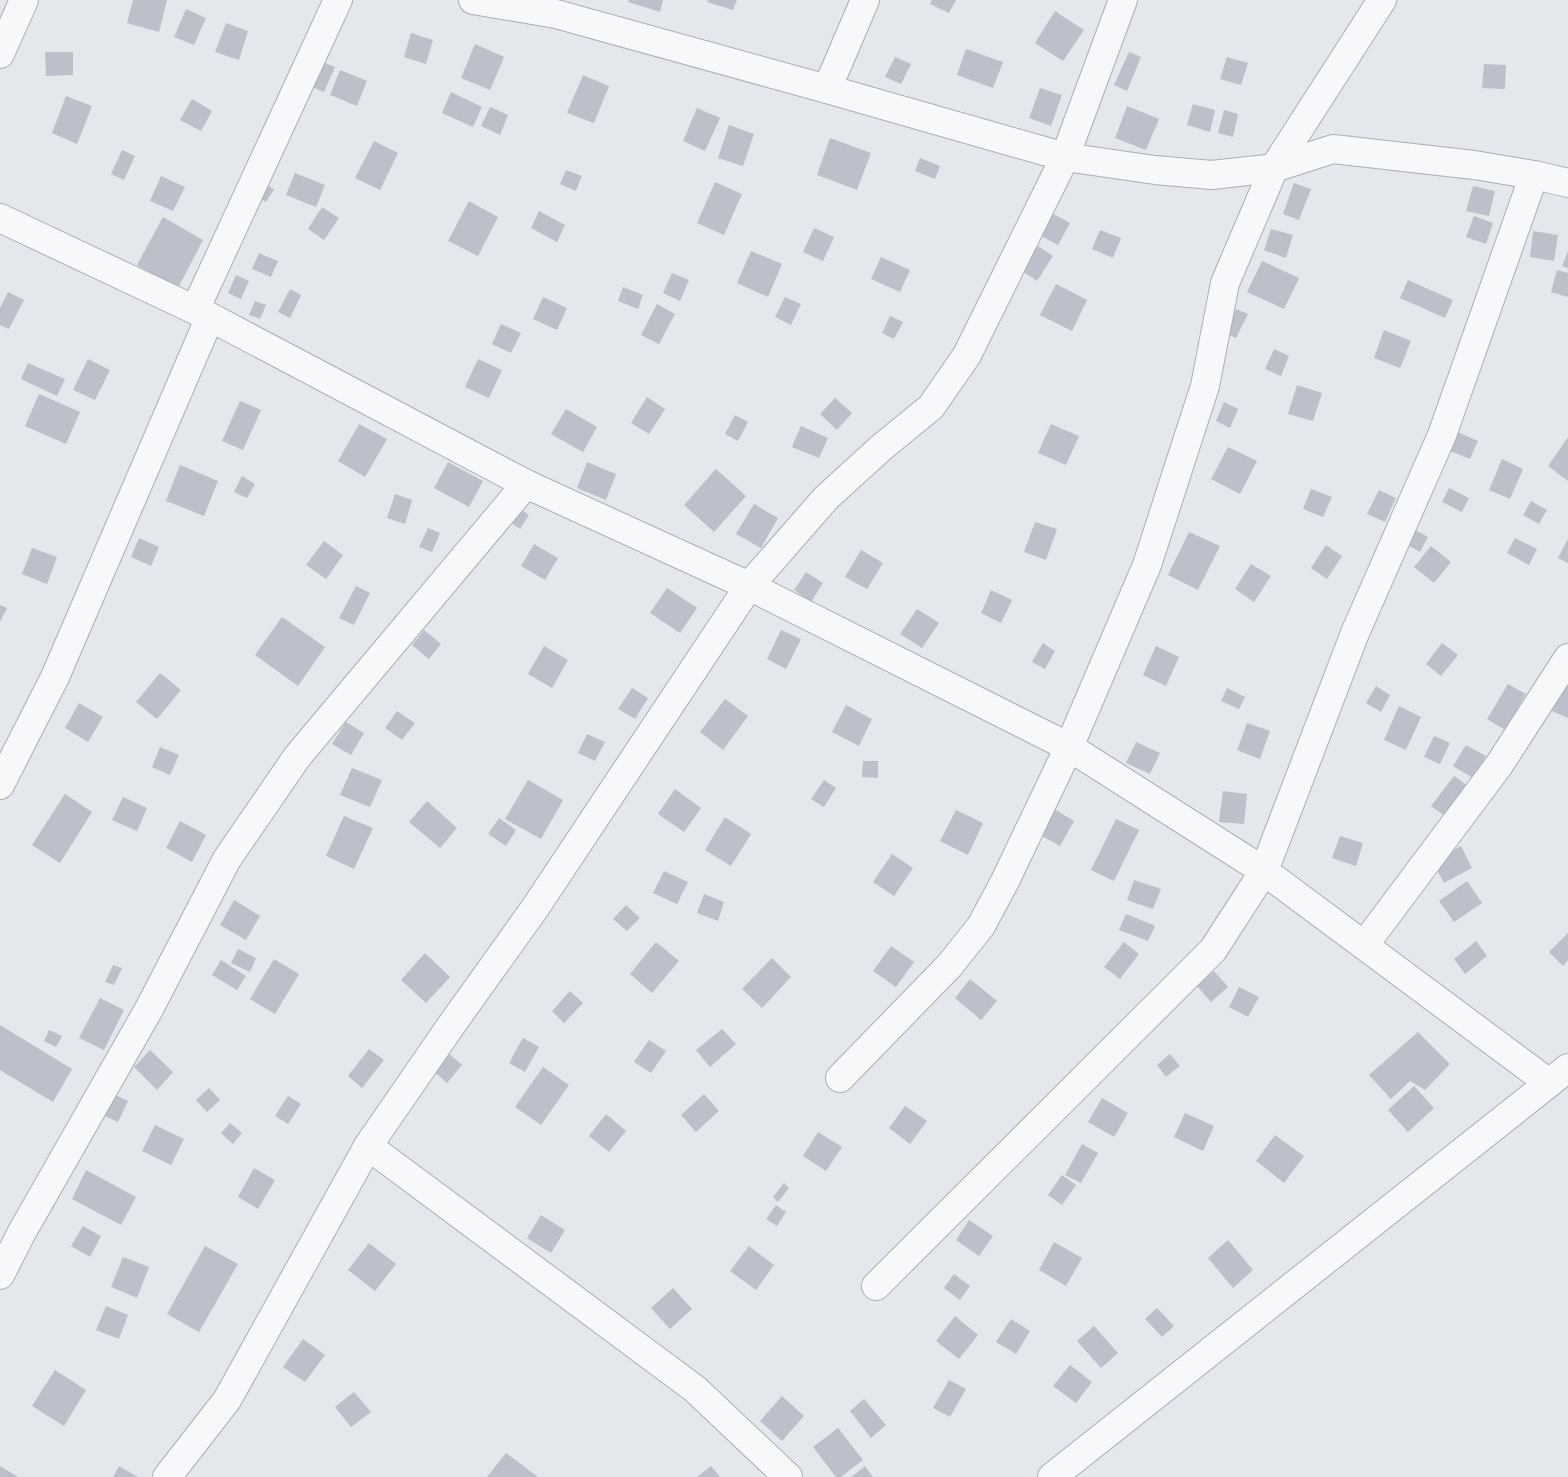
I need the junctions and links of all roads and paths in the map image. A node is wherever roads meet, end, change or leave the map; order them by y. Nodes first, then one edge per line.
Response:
1 (24, 0) edge
2 (338, 0) edge
3 (473, 0) edge
4 (865, 0) edge
5 (1123, 0) edge
6 (1382, 0) edge
7 (556, 7) edge
8 (0, 54) edge
9 (827, 89) junction
10 (1065, 158) junction
11 (1274, 168) junction
12 (1534, 175) junction
13 (1568, 183) edge
14 (0, 218) edge
15 (203, 313) junction
16 (526, 484) junction
17 (749, 586) junction
18 (1568, 658) edge
19 (1069, 747) junction
20 (0, 786) edge
21 (1264, 871) junction
22 (1365, 944) junction
23 (1559, 1076) edge
24 (840, 1078) dead end
25 (368, 1146) junction
26 (0, 1275) edge
27 (876, 1286) dead end
28 (167, 1477) edge
29 (788, 1477) edge
30 (1052, 1477) edge

1 - 8 street
2 - 15 street
3 - 7 street
4 - 9 street
5 - 10 street
6 - 11 street
7 - 9 street
9 - 10 street
10 - 11 street
10 - 17 street
11 - 12 street
11 - 19 street
12 - 13 street
12 - 21 street
14 - 15 street
15 - 16 street
15 - 20 street
16 - 17 street
16 - 26 street
17 - 19 street
17 - 25 street
18 - 22 street
19 - 21 street
19 - 24 street
21 - 22 street
21 - 27 street
22 - 23 street
23 - 30 street
25 - 28 street
25 - 29 street

